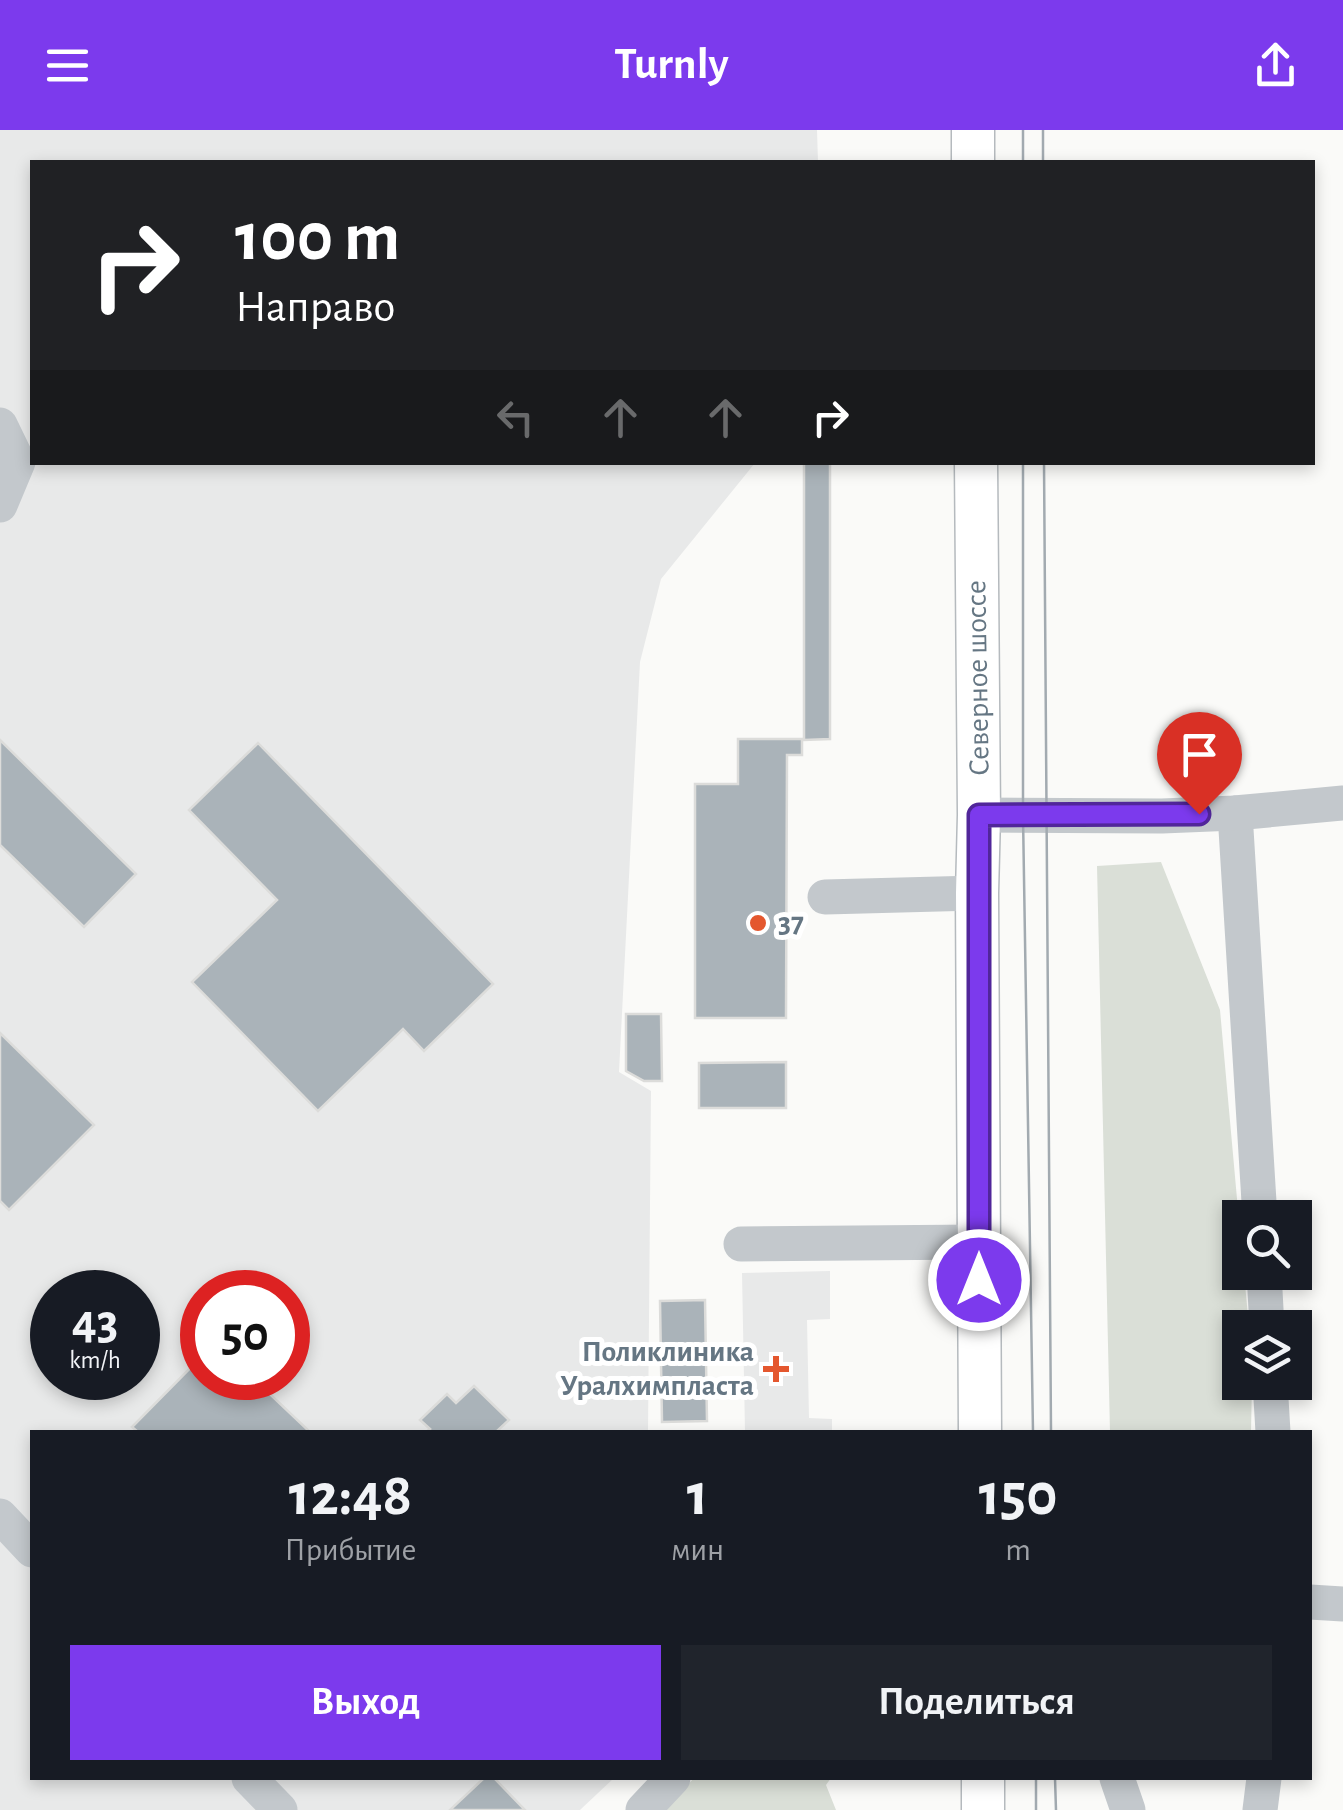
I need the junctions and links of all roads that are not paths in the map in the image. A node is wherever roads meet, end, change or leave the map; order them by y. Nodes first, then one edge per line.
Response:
1 (973, 130) edge
2 (973, 160) edge
3 (0, 425) edge
4 (976, 465) edge
5 (0, 505) edge
6 (1343, 803) edge
7 (1235, 813) junction
8 (979, 815) junction
9 (978, 893) junction
10 (825, 897) dead end
11 (1259, 1200) edge
12 (979, 1242) junction
13 (742, 1244) dead end
14 (1271, 1400) edge
15 (980, 1430) edge
16 (1274, 1430) edge
17 (1, 1520) edge
18 (30, 1548) edge
19 (1312, 1602) edge
20 (1343, 1604) edge
21 (251, 1780) edge
22 (671, 1780) edge
23 (982, 1780) edge
24 (1118, 1780) edge
25 (1264, 1780) edge
26 (280, 1810) edge
27 (642, 1810) edge
28 (983, 1810) edge
29 (1128, 1810) edge
30 (1260, 1810) edge

1 - 2 main road
3 - 5 street
4 - 8 main road, Северное шоссе
6 - 7 street
7 - 8 street
7 - 11 street
8 - 9 main road, Северное шоссе
9 - 10 street
9 - 12 main road, Северное шоссе
12 - 13 street
12 - 15 main road, Северное шоссе
14 - 16 street
17 - 18 street
19 - 20 street
21 - 26 street
22 - 27 street
23 - 28 main road
24 - 29 street
25 - 30 street

